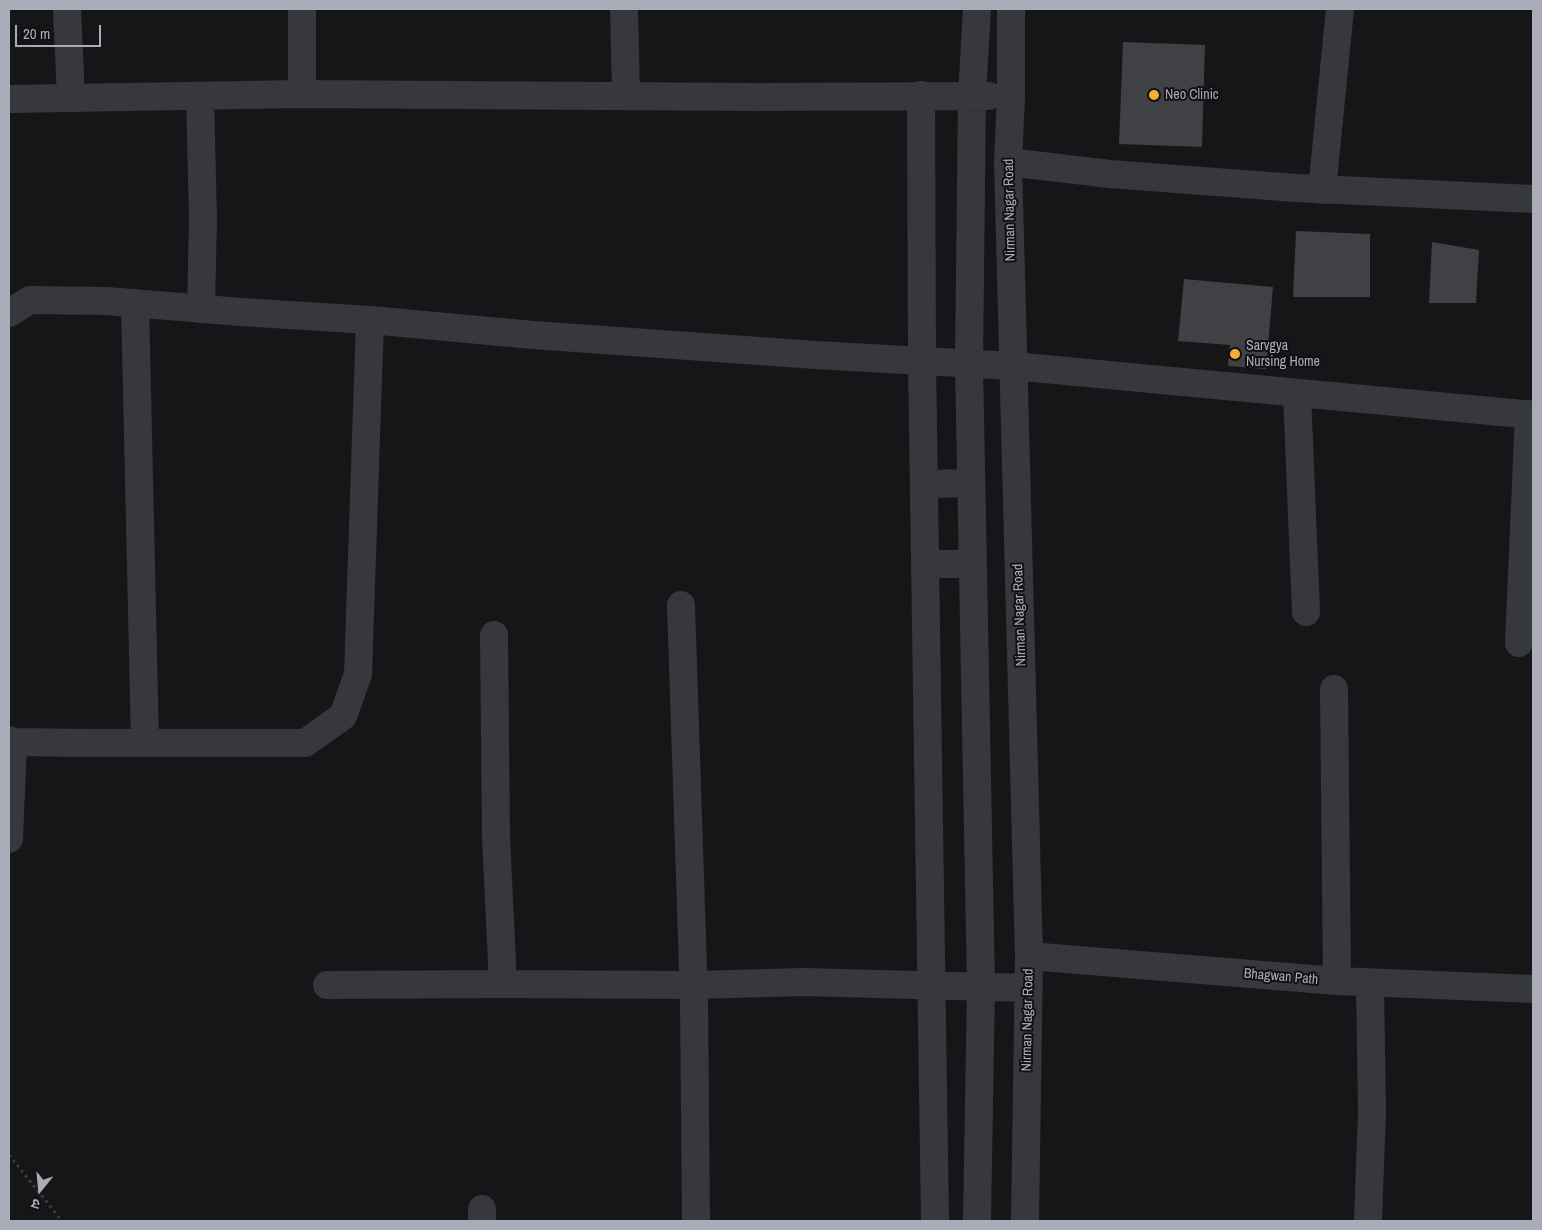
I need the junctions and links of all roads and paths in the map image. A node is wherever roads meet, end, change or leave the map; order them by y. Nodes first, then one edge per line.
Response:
1 (67, 9) edge
2 (302, 9) edge
3 (624, 9) edge
4 (977, 9) edge
5 (1012, 9) edge
6 (1340, 9) edge
7 (302, 94) junction
8 (626, 95) junction
9 (972, 95) junction
10 (921, 96) junction
11 (200, 97) junction
12 (1011, 97) junction
13 (71, 98) junction
14 (9, 99) edge
15 (1008, 162) junction
16 (1322, 190) junction
17 (1533, 199) edge
18 (135, 304) junction
19 (201, 309) junction
20 (9, 313) edge
21 (370, 320) junction
22 (922, 361) junction
23 (970, 364) junction
24 (1013, 366) junction
25 (1297, 393) junction
26 (1531, 415) edge
27 (971, 483) junction
28 (924, 484) junction
29 (925, 564) junction
30 (972, 564) junction
31 (681, 605) dead end
32 (1306, 612) dead end
33 (494, 635) dead end
34 (1519, 643) dead end
35 (1334, 689) dead end
36 (11, 741) edge
37 (145, 742) junction
38 (9, 839) edge
39 (1029, 956) junction
40 (1337, 981) junction
41 (503, 984) junction
42 (1370, 984) junction
43 (931, 985) junction
44 (327, 986) dead end
45 (694, 986) junction
46 (981, 986) junction
47 (1028, 988) junction
48 (1533, 989) edge
49 (9, 1154) edge
50 (62, 1221) edge
51 (696, 1221) edge
52 (935, 1221) edge
53 (977, 1221) edge
54 (1025, 1221) edge
55 (1368, 1221) edge

1 - 13 street
2 - 7 street
3 - 8 street
4 - 9 street
5 - 12 street, Nirman Nagar Road
6 - 16 street
7 - 8 street
7 - 11 street
8 - 10 street
9 - 10 street
9 - 12 street
9 - 23 street
10 - 22 street
11 - 13 street
11 - 19 street
12 - 15 street, Nirman Nagar Road
13 - 14 street
15 - 16 street
15 - 24 street, Nirman Nagar Road
16 - 17 street
18 - 19 street
18 - 20 street
18 - 37 street
19 - 21 street
21 - 22 street
21 - 37 street
22 - 23 street
22 - 28 street
23 - 24 street
23 - 27 street
24 - 25 street
24 - 39 street, Nirman Nagar Road
25 - 26 street
25 - 32 street
26 - 34 street
27 - 28 street
27 - 30 street
28 - 29 street
29 - 30 street
29 - 43 street
30 - 46 street
31 - 45 street
33 - 41 street
35 - 40 street
36 - 37 street
36 - 38 street
39 - 40 street, Bhagwan Path
39 - 47 street, Nirman Nagar Road
40 - 42 street, Bhagwan Path
41 - 44 street
41 - 45 street
42 - 48 street, Bhagwan Path
42 - 55 street
43 - 45 street
43 - 46 street
43 - 52 street
45 - 51 street
46 - 47 street
46 - 53 street
47 - 54 street, Nirman Nagar Road
49 - 50 path
52 - 53 street

